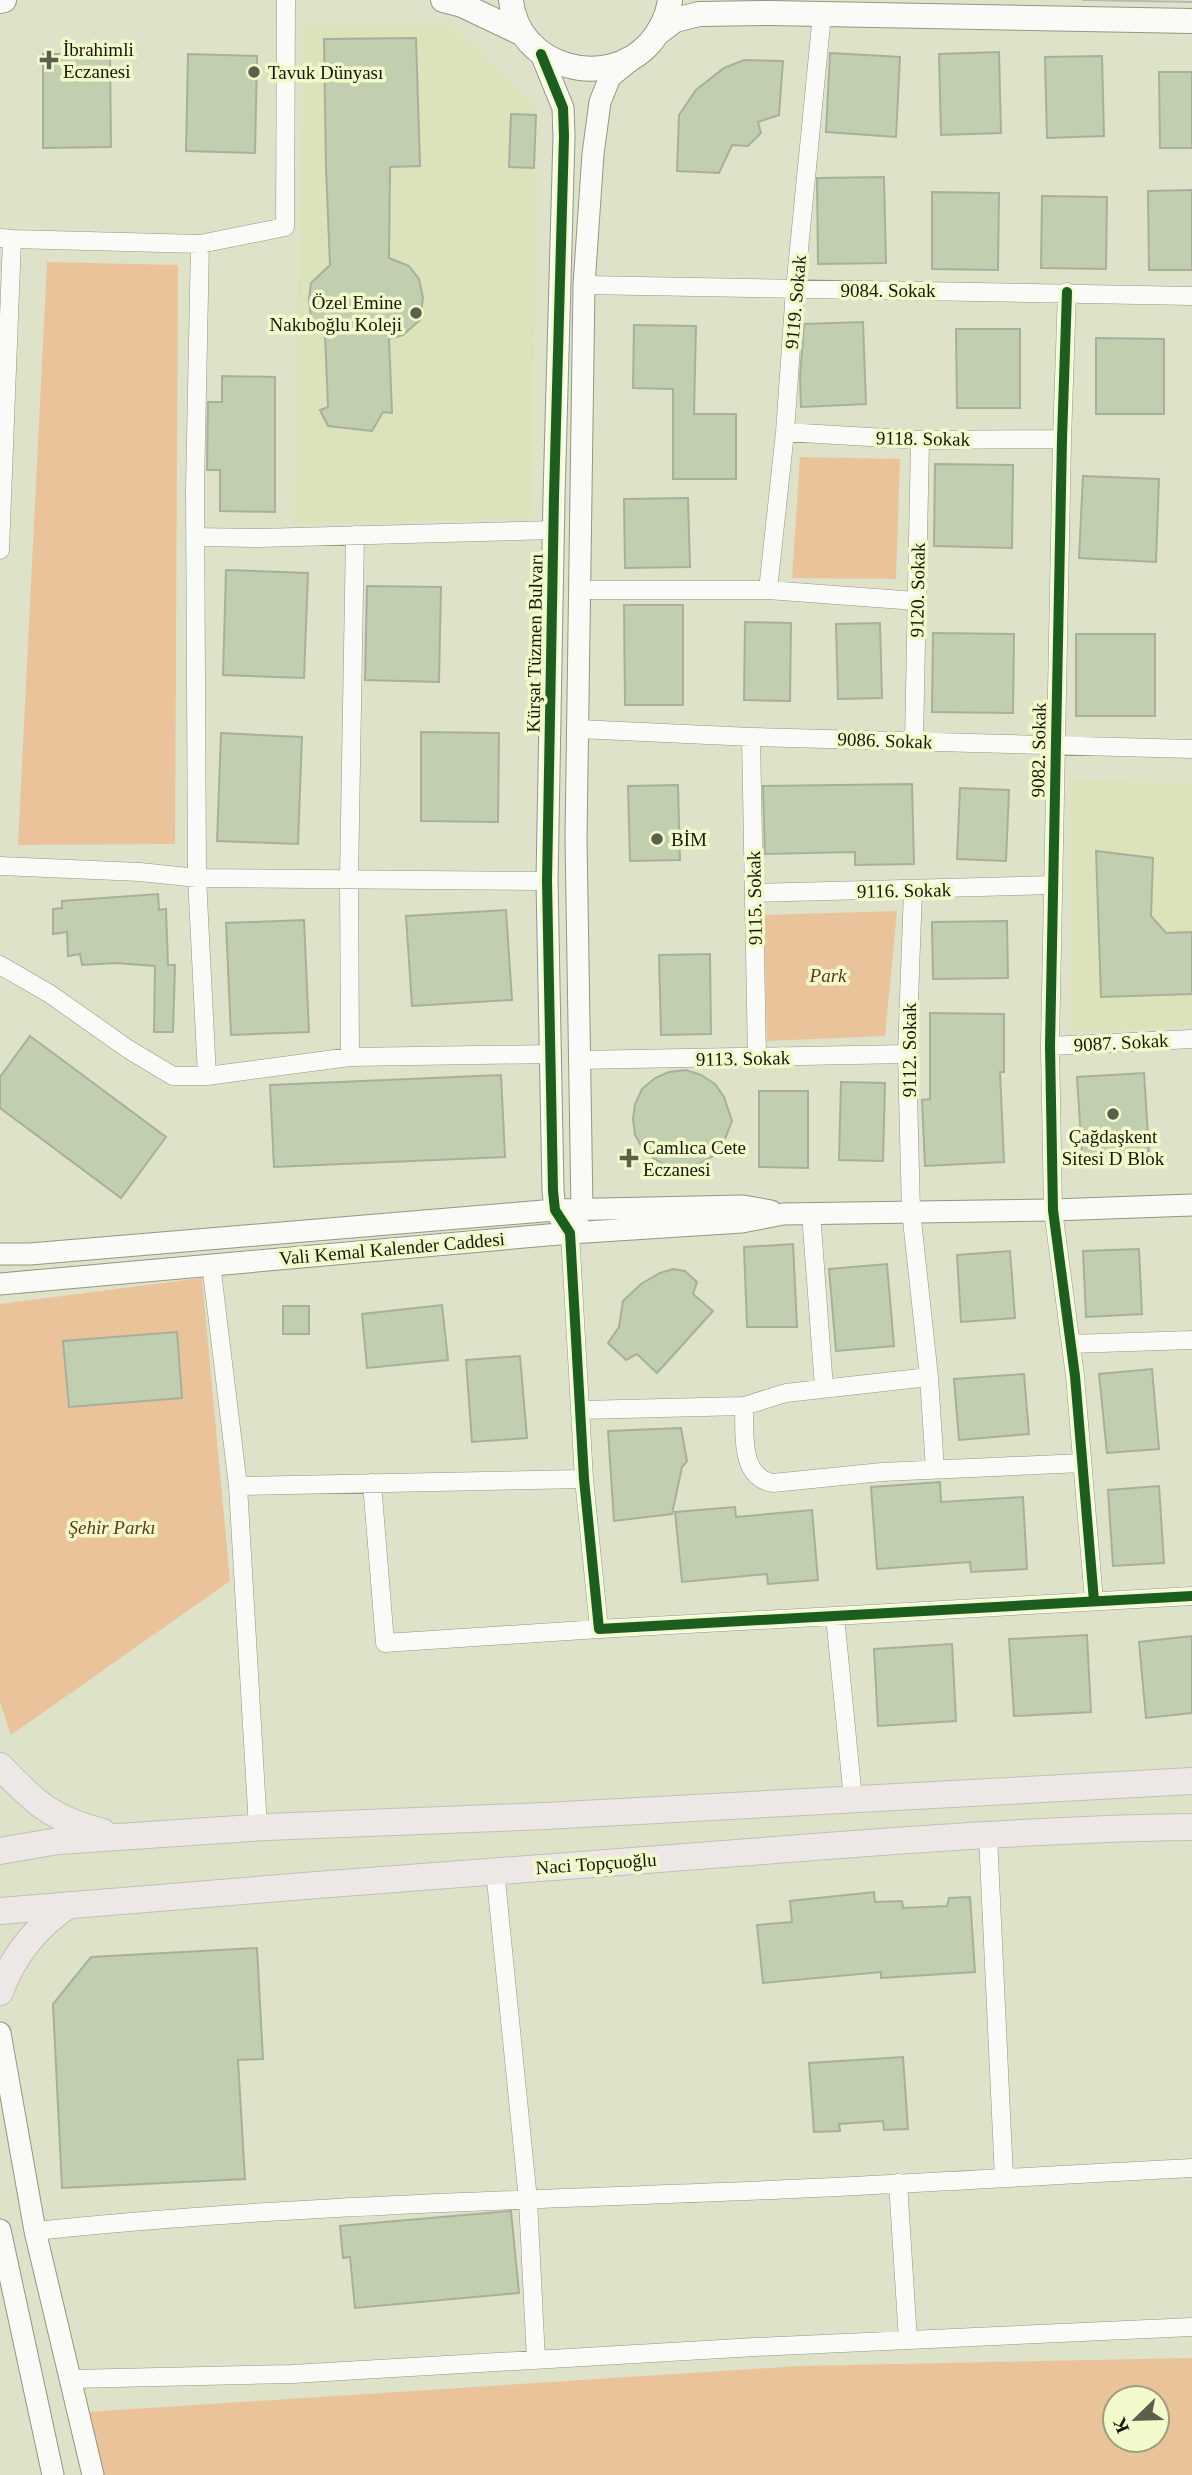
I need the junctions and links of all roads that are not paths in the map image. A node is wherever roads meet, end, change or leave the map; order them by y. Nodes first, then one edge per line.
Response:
1 (286, 0) edge
2 (443, 0) edge
3 (511, 0) edge
4 (670, 0) edge
5 (822, 14) junction
6 (1192, 21) edge
7 (659, 33) junction
8 (523, 34) junction
9 (641, 52) junction
10 (541, 54) junction
11 (6, 238) edge
12 (200, 244) junction
13 (584, 285) junction
14 (795, 290) junction
15 (1067, 292) junction
16 (1192, 296) edge
17 (785, 432) junction
18 (1062, 439) junction
19 (920, 440) junction
20 (553, 530) junction
21 (355, 536) junction
22 (196, 537) junction
23 (0, 550) edge
24 (580, 590) junction
25 (768, 590) junction
26 (916, 601) junction
27 (578, 729) junction
28 (751, 737) junction
29 (914, 741) junction
30 (1055, 746) junction
31 (1192, 749) edge
32 (0, 866) edge
33 (197, 878) junction
34 (349, 878) junction
35 (547, 881) junction
36 (1053, 885) junction
37 (913, 890) junction
38 (754, 892) junction
39 (0, 965) edge
40 (1192, 1039) edge
41 (1050, 1046) junction
42 (551, 1054) junction
43 (908, 1054) junction
44 (350, 1057) junction
45 (757, 1058) junction
46 (579, 1060) junction
47 (207, 1076) junction
48 (1192, 1205) edge
49 (1053, 1209) junction
50 (555, 1210) junction
51 (582, 1210) junction
52 (912, 1211) junction
53 (810, 1213) junction
54 (783, 1214) junction
55 (569, 1233) junction
56 (0, 1254) edge
57 (211, 1264) junction
58 (0, 1284) edge
59 (1192, 1340) edge
60 (1071, 1344) junction
61 (929, 1377) junction
62 (824, 1388) junction
63 (744, 1406) junction
64 (581, 1410) junction
65 (1082, 1463) junction
66 (936, 1470) junction
67 (584, 1479) junction
68 (372, 1483) junction
69 (238, 1486) junction
70 (1192, 1596) edge
71 (1094, 1601) junction
72 (835, 1616) junction
73 (599, 1629) junction
74 (0, 1766) edge
75 (1192, 1781) edge
76 (853, 1799) junction
77 (1192, 1827) edge
78 (258, 1828) junction
79 (988, 1836) junction
80 (125, 1837) junction
81 (0, 1851) edge
82 (495, 1870) junction
83 (69, 1905) junction
84 (0, 1911) edge
85 (0, 1992) edge
86 (0, 2033) edge
87 (1192, 2168) edge
88 (1004, 2178) junction
89 (898, 2183) junction
90 (527, 2200) junction
91 (35, 2231) junction
92 (0, 2234) edge
93 (1192, 2327) edge
94 (908, 2340) junction
95 (536, 2360) junction
96 (72, 2379) junction
97 (53, 2475) edge
98 (93, 2475) edge

1 - 12 street
2 - 8 main road
3 - 8 main road
4 - 7 main road
5 - 6 main road
5 - 7 main road
5 - 14 street, 9119. Sokak
7 - 9 main road
8 - 10 main road
9 - 10 main road
9 - 13 street
10 - 20 street, Kürşat Tüzmen Bulvarı
11 - 12 street
11 - 23 street
12 - 22 street
13 - 14 street, 9084. Sokak
13 - 24 street
14 - 15 street, 9084. Sokak
14 - 17 street, 9119. Sokak
15 - 16 street, 9084. Sokak
15 - 18 street, 9082. Sokak
17 - 19 street, 9118. Sokak
17 - 25 street, 9119. Sokak
18 - 19 street, 9118. Sokak
18 - 30 street, 9082. Sokak
19 - 26 street, 9120. Sokak
20 - 21 street
20 - 35 street, Kürşat Tüzmen Bulvarı
21 - 22 street
21 - 34 street
22 - 33 street
24 - 25 street
24 - 27 street
25 - 26 street
26 - 29 street, 9120. Sokak
27 - 28 street, 9086. Sokak
27 - 46 street
28 - 29 street, 9086. Sokak
28 - 38 street, 9115. Sokak
29 - 30 street, 9086. Sokak
30 - 31 street, 9086. Sokak
30 - 36 street, 9082. Sokak
32 - 33 street
33 - 34 street
33 - 47 street
34 - 35 street
34 - 44 street
35 - 42 street, Kürşat Tüzmen Bulvarı
36 - 37 street, 9116. Sokak
36 - 41 street, 9082. Sokak
37 - 38 street, 9116. Sokak
37 - 43 street, 9112. Sokak
38 - 45 street, 9115. Sokak
39 - 47 street
40 - 41 street, 9087. Sokak
41 - 49 street, 9082. Sokak
42 - 44 street
42 - 50 street, Kürşat Tüzmen Bulvarı
43 - 45 street, 9113. Sokak
43 - 52 street, 9112. Sokak
44 - 47 street
45 - 46 street, 9113. Sokak
46 - 51 street
48 - 49 street, Vali Kemal Kalender Caddesi
49 - 52 street, Vali Kemal Kalender Caddesi
49 - 60 street, 9082. Sokak
50 - 51 street, Vali Kemal Kalender Caddesi
50 - 55 street, Kürşat Tüzmen Bulvarı
50 - 56 street, Vali Kemal Kalender Caddesi
51 - 54 street, Vali Kemal Kalender Caddesi
51 - 55 street
52 - 53 street, Vali Kemal Kalender Caddesi
52 - 61 street, 9112. Sokak
53 - 54 street, Vali Kemal Kalender Caddesi
53 - 62 street
54 - 55 street, Vali Kemal Kalender Caddesi
55 - 57 street, Vali Kemal Kalender Caddesi
55 - 64 street
57 - 58 street, Vali Kemal Kalender Caddesi
57 - 69 street
59 - 60 street
60 - 65 street, 9082. Sokak
61 - 62 street
61 - 66 street, 9112. Sokak
62 - 63 street
63 - 64 street
63 - 66 street
64 - 67 street
65 - 66 street
65 - 71 street, 9082. Sokak
67 - 68 street
67 - 73 street
68 - 69 street
68 - 73 street
69 - 78 street
70 - 71 street
71 - 72 street
72 - 73 street
72 - 76 street
74 - 80 main road
75 - 76 main road
76 - 78 main road
77 - 79 main road, Naci Topçuoğlu
78 - 80 main road
79 - 82 main road, Naci Topçuoğlu
79 - 88 street
80 - 81 main road
82 - 83 main road, Naci Topçuoğlu
82 - 90 street
83 - 84 main road, Naci Topçuoğlu
83 - 85 main road
86 - 91 street
87 - 88 street
88 - 89 street
89 - 90 street
89 - 94 street
90 - 91 street
90 - 95 street
91 - 96 street
92 - 97 street
93 - 94 street
94 - 95 street
95 - 96 street
96 - 98 street

